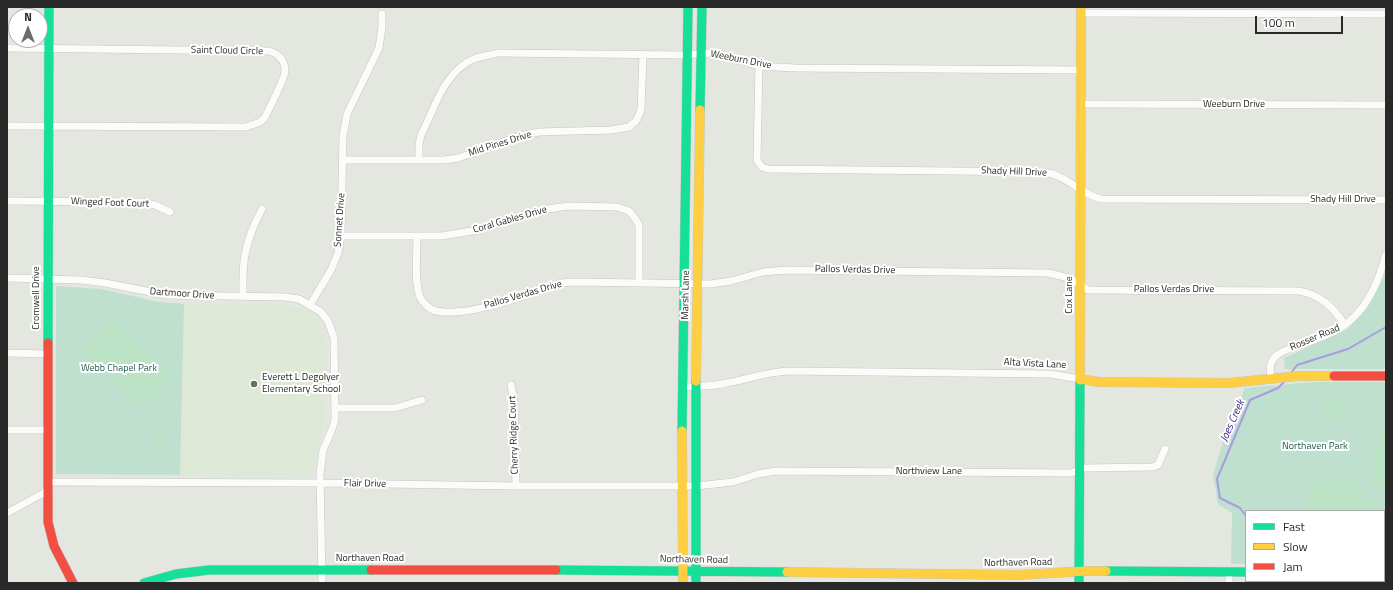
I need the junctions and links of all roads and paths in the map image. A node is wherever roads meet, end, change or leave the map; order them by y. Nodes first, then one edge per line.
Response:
1 (49, 7) edge
2 (688, 7) edge
3 (702, 7) edge
4 (1082, 10) edge
5 (382, 14) dead end
6 (1386, 14) edge
7 (7, 48) edge
8 (48, 49) junction
9 (701, 53) junction
10 (643, 54) junction
11 (688, 54) junction
12 (758, 66) junction
13 (1081, 70) junction
14 (1081, 104) junction
15 (1386, 105) edge
16 (7, 126) edge
17 (49, 126) junction
18 (343, 160) junction
19 (419, 160) junction
20 (1081, 190) junction
21 (1386, 200) edge
22 (7, 201) edge
23 (48, 202) junction
24 (262, 208) dead end
25 (170, 212) dead end
26 (341, 236) junction
27 (417, 236) junction
28 (1386, 254) edge
29 (7, 278) edge
30 (48, 278) junction
31 (639, 282) junction
32 (684, 283) junction
33 (697, 284) junction
34 (1081, 285) junction
35 (243, 297) junction
36 (310, 305) junction
37 (1345, 325) junction
38 (7, 353) edge
39 (48, 354) junction
40 (1386, 376) edge
41 (1273, 378) junction
42 (1080, 379) junction
43 (511, 385) dead end
44 (696, 386) junction
45 (683, 387) junction
46 (422, 400) dead end
47 (335, 408) junction
48 (7, 430) edge
49 (48, 430) junction
50 (1165, 449) dead end
51 (1080, 470) junction
52 (320, 483) junction
53 (682, 485) junction
54 (48, 486) junction
55 (516, 486) junction
56 (696, 486) junction
57 (7, 513) edge
58 (322, 570) junction
59 (683, 570) junction
60 (696, 571) junction
61 (1079, 572) junction
62 (1229, 572) junction
63 (1245, 572) edge
64 (73, 583) edge
65 (144, 583) edge
66 (322, 583) edge
67 (683, 583) edge
68 (696, 583) edge
69 (1079, 583) edge
70 (1229, 583) edge

1 - 8 street, Cromwell Drive
2 - 11 street, Marsh Lane
3 - 9 street, Marsh Lane
4 - 6 street
4 - 13 street, Cox Lane
5 - 18 street, Sonnet Drive
7 - 8 street, Saint Cloud Circle
8 - 17 street, Cromwell Drive
8 - 17 street, Saint Cloud Circle
9 - 11 street, Weeburn Drive
9 - 12 street, Weeburn Drive
9 - 33 street, Marsh Lane
10 - 11 street, Weeburn Drive
10 - 19 street, Weeburn Drive
10 - 19 street, Mid Pines Drive
11 - 32 street, Marsh Lane
12 - 13 street, Weeburn Drive
12 - 20 street, Shady Hill Drive
13 - 14 street, Cox Lane
14 - 15 street, Weeburn Drive
14 - 20 street, Cox Lane
16 - 17 street, Saint Cloud Circle
17 - 23 street, Cromwell Drive
18 - 19 street, Mid Pines Drive
18 - 26 street, Sonnet Drive
20 - 21 street, Shady Hill Drive
20 - 34 street, Cox Lane
22 - 23 street, Winged Foot Court
23 - 25 street, Winged Foot Court
23 - 30 street, Cromwell Drive
24 - 35 street
26 - 27 street, Coral Gables Drive
26 - 36 street, Sonnet Drive
27 - 31 street, Coral Gables Drive
27 - 31 street, Pallos Verdas Drive
28 - 37 street, Rosser Road
29 - 30 street, Dartmoor Drive
30 - 35 street, Dartmoor Drive
30 - 39 street, Cromwell Drive
31 - 32 street, Pallos Verdas Drive
32 - 33 street, Pallos Verdas Drive
32 - 45 street, Marsh Lane
33 - 34 street, Pallos Verdas Drive
33 - 44 street, Marsh Lane
34 - 37 street, Pallos Verdas Drive
34 - 42 street, Cox Lane
35 - 36 street, Dartmoor Drive
36 - 47 street
37 - 41 street, Rosser Road
38 - 39 street
39 - 49 street, Cromwell Drive
40 - 41 street, Alta Vista Lane
41 - 42 street, Alta Vista Lane
42 - 44 street, Alta Vista Lane
42 - 51 street, Cox Lane
43 - 55 street, Cherry Ridge Court
44 - 45 street, Alta Vista Lane
44 - 56 street, Marsh Lane
45 - 53 street, Marsh Lane
46 - 47 street
47 - 52 street
48 - 49 street
49 - 54 street, Cromwell Drive
50 - 51 street, Northview Lane
51 - 56 street, Northview Lane
51 - 61 street, Cox Lane
52 - 54 street, Flair Drive
52 - 55 street, Flair Drive
52 - 58 street
53 - 55 street, Flair Drive
53 - 56 street, Northview Lane
53 - 59 street, Marsh Lane
54 - 57 street
54 - 64 street, Cromwell Drive
56 - 60 street, Marsh Lane
58 - 59 street, Northaven Road
58 - 65 street, Northaven Road
58 - 66 street
59 - 60 street, Northaven Road
59 - 67 street, Marsh Lane
60 - 61 street, Northaven Road
60 - 68 street, Marsh Lane
61 - 62 street, Northaven Road
61 - 69 street, Cox Lane
62 - 63 street, Northaven Road
62 - 70 street

